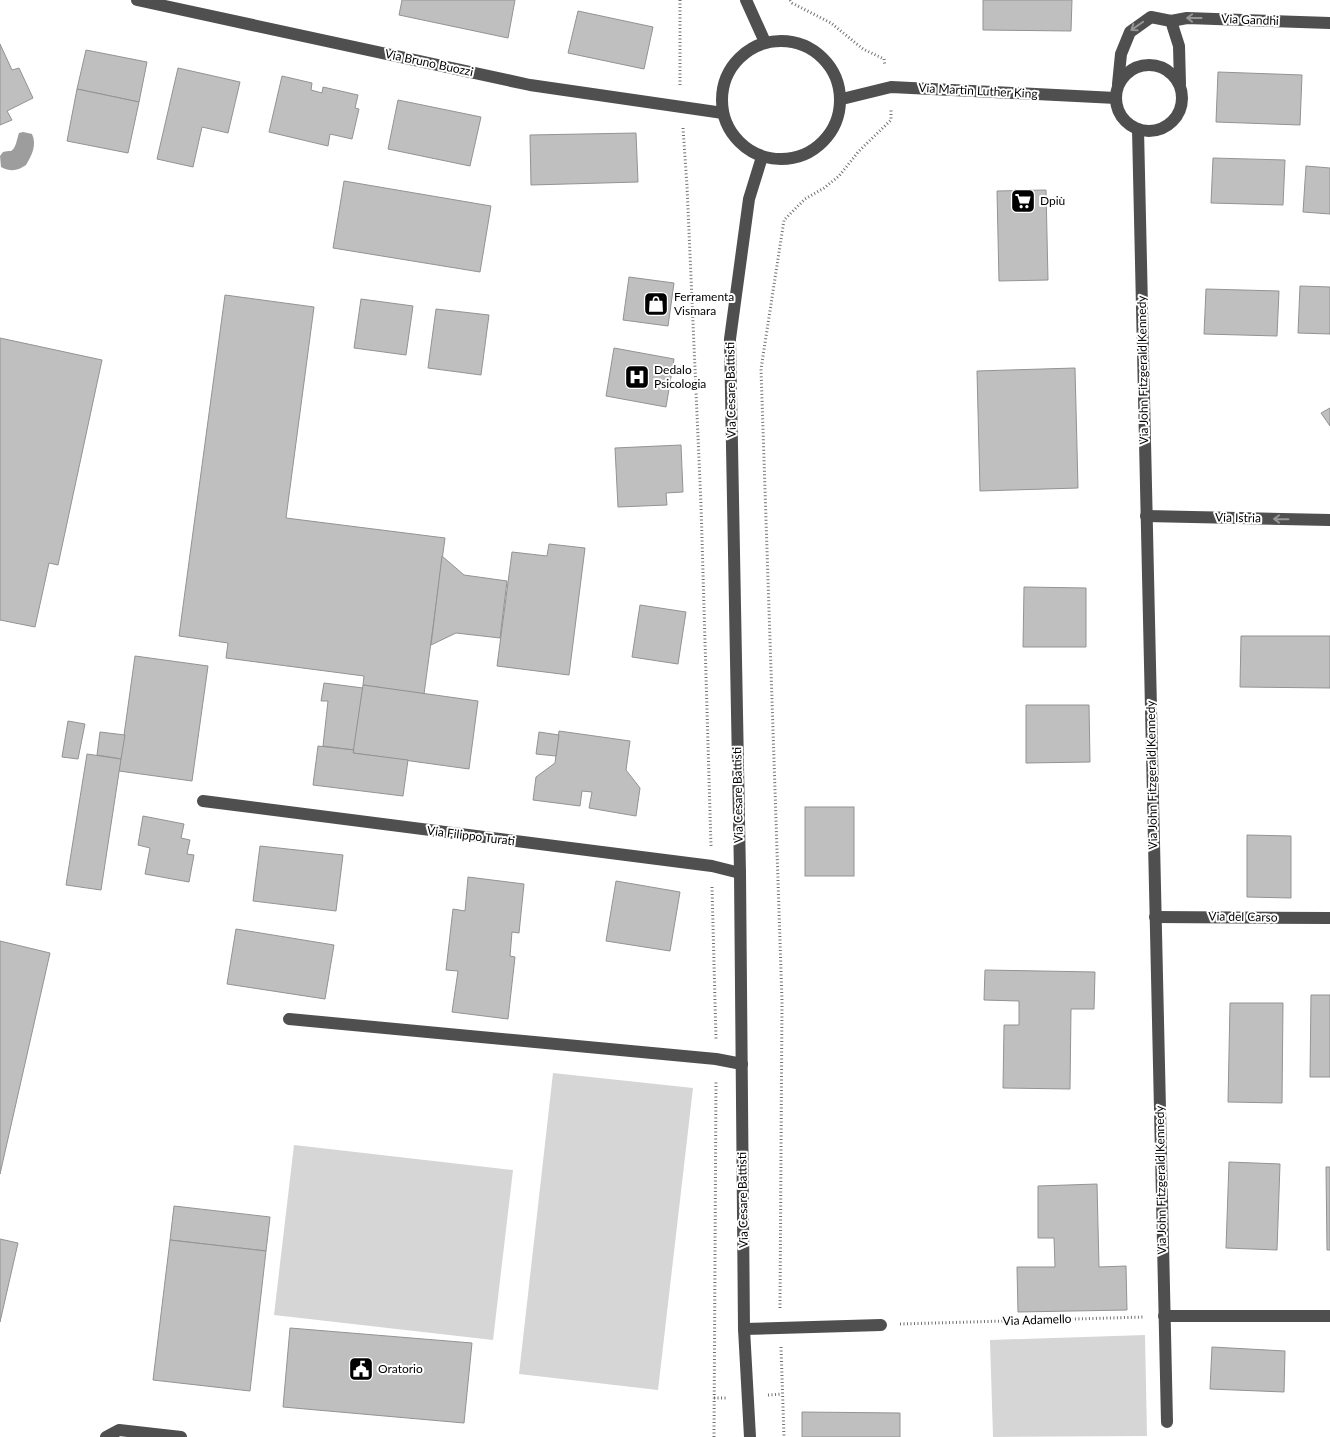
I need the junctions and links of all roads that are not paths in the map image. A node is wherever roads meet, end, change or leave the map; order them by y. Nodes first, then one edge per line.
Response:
1 (137, 0) edge
2 (746, 0) edge
3 (1171, 21) junction
4 (1330, 23) edge
5 (765, 42) junction
6 (1180, 84) junction
7 (1117, 92) junction
8 (842, 99) junction
9 (723, 114) junction
10 (1138, 129) junction
11 (762, 157) junction
12 (1146, 516) junction
13 (1330, 520) edge
14 (203, 801) dead end
15 (740, 874) junction
16 (1155, 917) junction
17 (1330, 918) edge
18 (289, 1019) dead end
19 (742, 1064) junction
20 (1164, 1316) junction
21 (1330, 1316) edge
22 (881, 1325) road end
23 (744, 1329) junction
24 (1167, 1422) dead end
25 (106, 1437) edge
26 (182, 1437) edge
27 (750, 1437) edge

1 - 9 street, Via Bruno Buozzi
2 - 5 street
4 -> 3 street, Via Gandhi
3 - 6 street
3 -> 7 street, Via Gandhi
5 - 8 street
5 - 9 street
6 - 7 street
6 - 10 street
7 - 8 street, Via Martin Luther King
7 - 10 street
8 - 11 street
9 - 11 street
10 - 12 street, Via John Fitzgerald Kennedy
11 - 15 street, Via Cesare Battisti
13 -> 12 street, Via Istria
12 - 16 street, Via John Fitzgerald Kennedy
14 - 15 street, Via Filippo Turati
15 - 19 street, Via Cesare Battisti
16 - 17 street, Via del Carso
16 - 20 street, Via John Fitzgerald Kennedy
18 - 19 street
19 - 23 street, Via Cesare Battisti
20 - 21 street
20 - 24 street, Via John Fitzgerald Kennedy
22 - 23 street
23 - 27 street, Via Cesare Battisti
25 - 26 street

